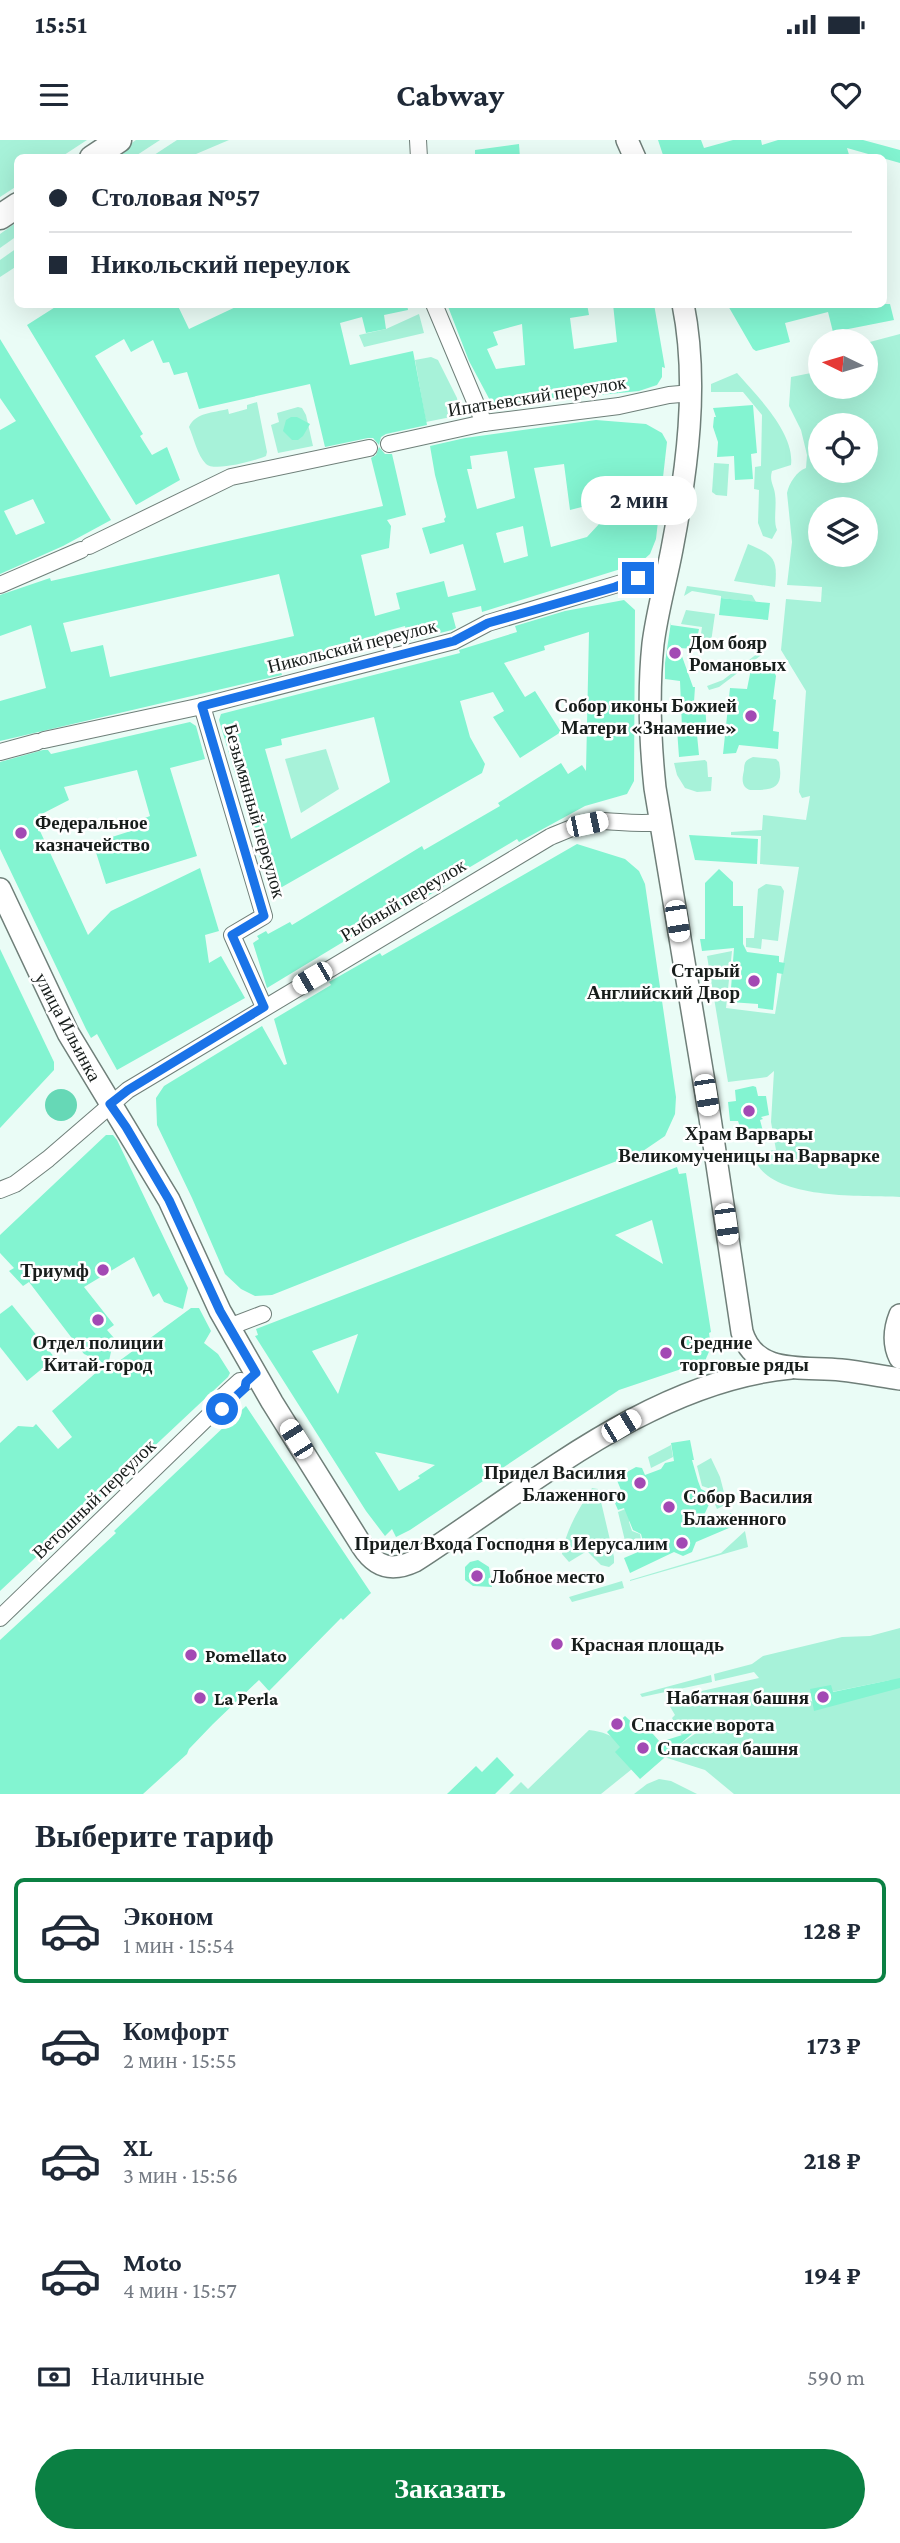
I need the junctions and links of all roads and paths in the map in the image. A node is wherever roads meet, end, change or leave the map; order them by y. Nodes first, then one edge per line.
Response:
1 (118, 140) edge
2 (98, 154) edge
3 (436, 308) edge
4 (684, 308) edge
5 (692, 393) junction
6 (484, 423) junction
7 (389, 444) dead end
8 (369, 448) dead end
9 (665, 580) junction
10 (0, 585) edge
11 (202, 706) junction
12 (0, 752) edge
13 (660, 822) junction
14 (0, 889) edge
15 (264, 1007) junction
16 (110, 1104) junction
17 (0, 1190) edge
18 (263, 1314) dead end
19 (900, 1315) edge
20 (229, 1327) junction
21 (900, 1358) edge
22 (791, 1368) junction
23 (251, 1377) junction
24 (900, 1379) edge
25 (0, 1618) edge

1 - 2 main road
3 - 6 street
4 - 5 street
5 - 6 street, Ипатьевский переулок
5 - 9 street
6 - 7 street, Ипатьевский переулок
8 - 10 street
9 - 11 street, Никольский переулок
9 - 13 street
11 - 12 street, Никольский переулок
11 - 15 street, Безымянный переулок
13 - 15 street, Рыбный переулок
13 - 22 street
14 - 16 street, улица Ильинка
15 - 16 street, Рыбный переулок
16 - 17 street, Рыбный переулок
16 - 20 street, улица Ильинка
18 - 20 street
19 - 21 street
20 - 23 street, улица Ильинка
22 - 23 street, улица Ильинка
22 - 24 street
23 - 25 street, Ветошный переулок

